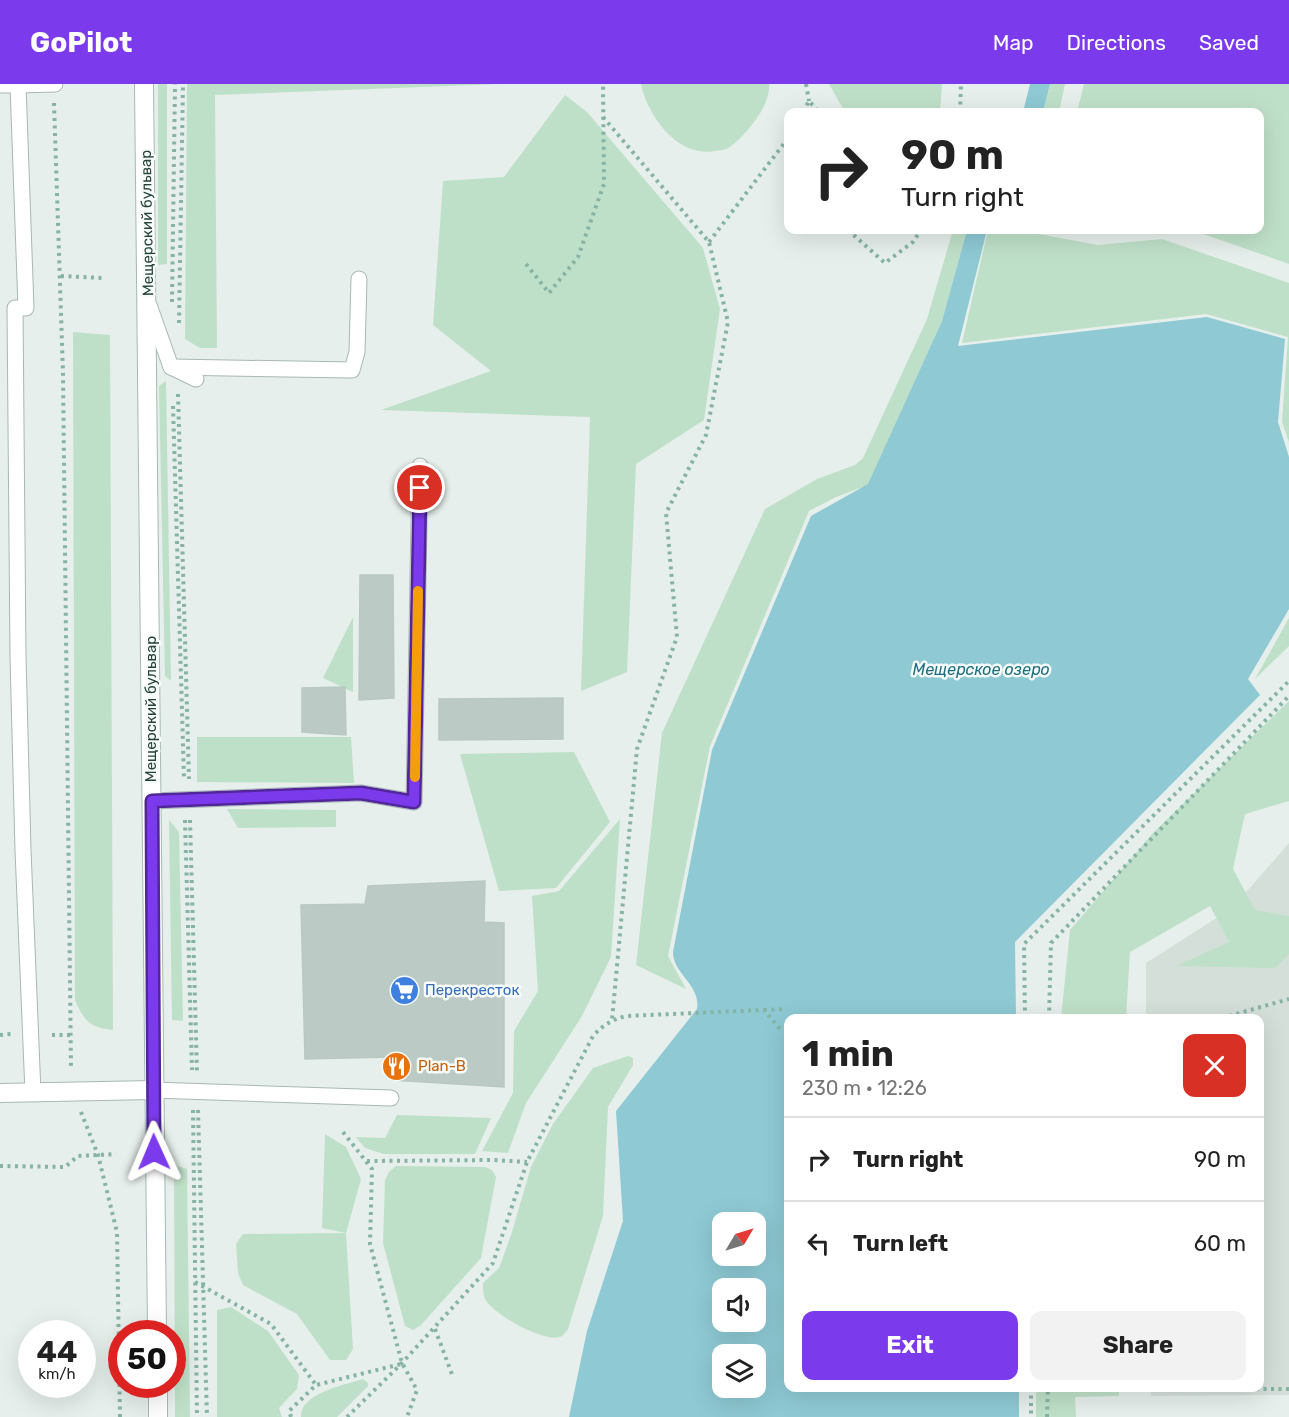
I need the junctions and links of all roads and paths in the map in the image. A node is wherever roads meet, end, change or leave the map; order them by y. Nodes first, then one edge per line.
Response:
1 (54, 84) edge
2 (144, 84) edge
3 (175, 84) edge
4 (183, 84) edge
5 (603, 84) edge
6 (806, 84) edge
7 (961, 84) edge
8 (0, 85) edge
9 (18, 85) edge
10 (809, 101) junction
11 (805, 108) edge
12 (815, 108) edge
13 (960, 108) edge
14 (603, 117) junction
15 (784, 144) edge
16 (852, 234) edge
17 (919, 234) edge
18 (710, 242) junction
19 (526, 264) dead end
20 (61, 276) junction
21 (104, 278) dead end
22 (359, 279) dead end
23 (148, 301) junction
24 (172, 313) dead end
25 (176, 368) junction
26 (196, 379) dead end
27 (420, 466) dead end
28 (1289, 681) edge
29 (1289, 696) edge
30 (187, 799) junction
31 (152, 801) junction
32 (1289, 999) edge
33 (786, 1009) dead end
34 (764, 1010) junction
35 (1025, 1014) edge
36 (1048, 1014) edge
37 (1236, 1014) edge
38 (612, 1020) junction
39 (784, 1029) edge
40 (153, 1090) junction
41 (33, 1092) junction
42 (73, 1092) junction
43 (195, 1092) junction
44 (0, 1093) edge
45 (391, 1098) dead end
46 (343, 1132) dead end
47 (116, 1154) dead end
48 (98, 1155) junction
49 (367, 1161) junction
50 (528, 1162) junction
51 (0, 1166) edge
52 (195, 1282) junction
53 (203, 1286) junction
54 (157, 1320) edge
55 (435, 1329) junction
56 (402, 1363) junction
57 (453, 1377) dead end
58 (316, 1384) junction
59 (1264, 1389) edge
60 (1289, 1389) edge
61 (1030, 1392) edge
62 (1048, 1392) edge
63 (158, 1398) edge
64 (120, 1417) edge
65 (158, 1417) edge
66 (197, 1417) edge
67 (207, 1417) edge
68 (291, 1417) edge
69 (347, 1417) edge
70 (407, 1417) edge
71 (1031, 1417) edge
72 (1047, 1417) edge

1 - 9 lane
1 - 20 path
2 - 23 main road, Мещерский бульвар
3 - 24 path
4 - 25 path
5 - 14 path
6 - 10 path
7 - 13 path
8 - 9 lane
9 - 41 lane
10 - 11 path
10 - 12 path
14 - 18 path
14 - 19 path
15 - 18 path
16 - 17 path
18 - 38 path
20 - 21 path
20 - 42 path
22 - 25 lane
23 - 25 lane
23 - 31 main road, Мещерский бульвар
25 - 26 lane
25 - 30 path
25 - 30 path
27 - 30 lane
28 - 35 path
29 - 36 path
30 - 31 lane
30 - 43 path
31 - 40 main road, Мещерский бульвар
32 - 37 path
33 - 34 path
34 - 38 path
34 - 39 path
38 - 50 path
40 - 42 main road
40 - 43 lane
40 - 54 main road, Мещерский бульвар
41 - 42 main road
41 - 44 main road
42 - 48 path
43 - 45 lane
43 - 52 path
43 - 53 path
46 - 49 path
47 - 48 path
48 - 51 path
48 - 64 path
49 - 50 path
49 - 56 path
50 - 55 path
52 - 53 path
52 - 66 path
53 - 58 path
53 - 67 path
55 - 56 path
55 - 57 path
56 - 58 path
56 - 69 path
56 - 70 path
58 - 68 path
59 - 60 path
61 - 71 path
62 - 72 path
63 - 65 main road

